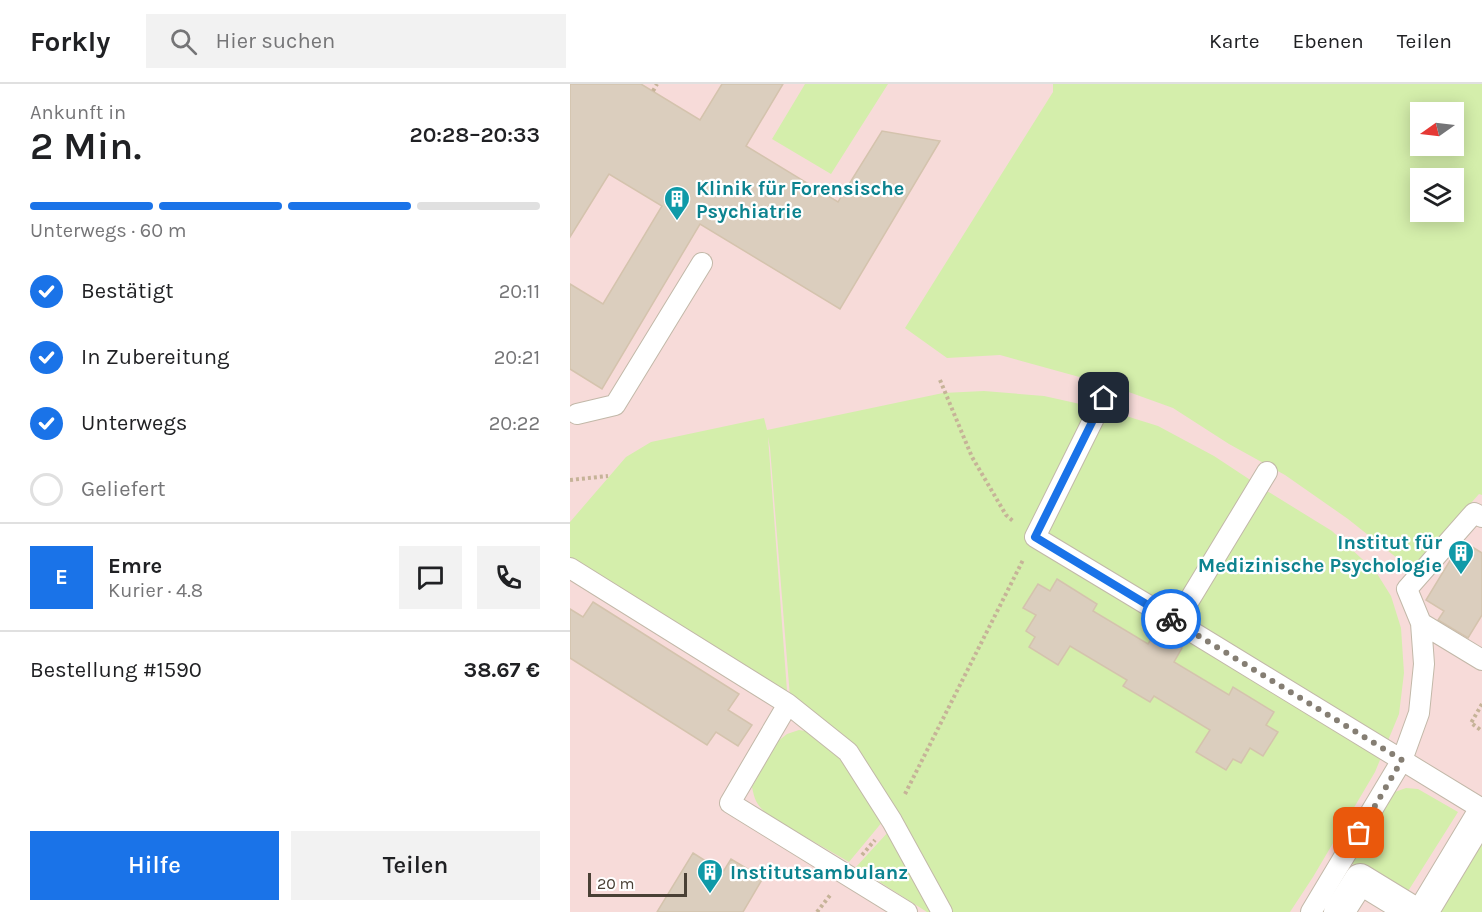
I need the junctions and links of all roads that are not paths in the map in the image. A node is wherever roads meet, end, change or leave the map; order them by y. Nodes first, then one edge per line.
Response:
1 (702, 263) dead end
2 (1104, 398) dead end
3 (576, 414) dead end
4 (1267, 472) dead end
5 (1482, 517) edge
6 (570, 568) edge
7 (1176, 622) junction
8 (1421, 623) junction
9 (1482, 660) edge
10 (788, 704) junction
11 (1402, 760) junction
12 (1482, 809) edge
13 (1482, 814) edge
14 (907, 912) edge
15 (942, 912) edge
16 (1311, 912) edge
17 (1339, 912) edge
18 (1414, 912) edge
19 (1423, 912) edge

1 - 3 lane
2 - 7 lane
4 - 7 lane
5 - 8 lane
6 - 10 lane
7 - 11 lane
8 - 9 lane
8 - 11 lane
10 - 14 lane
10 - 15 lane
11 - 12 lane
11 - 16 lane
13 - 19 street
17 - 18 street

